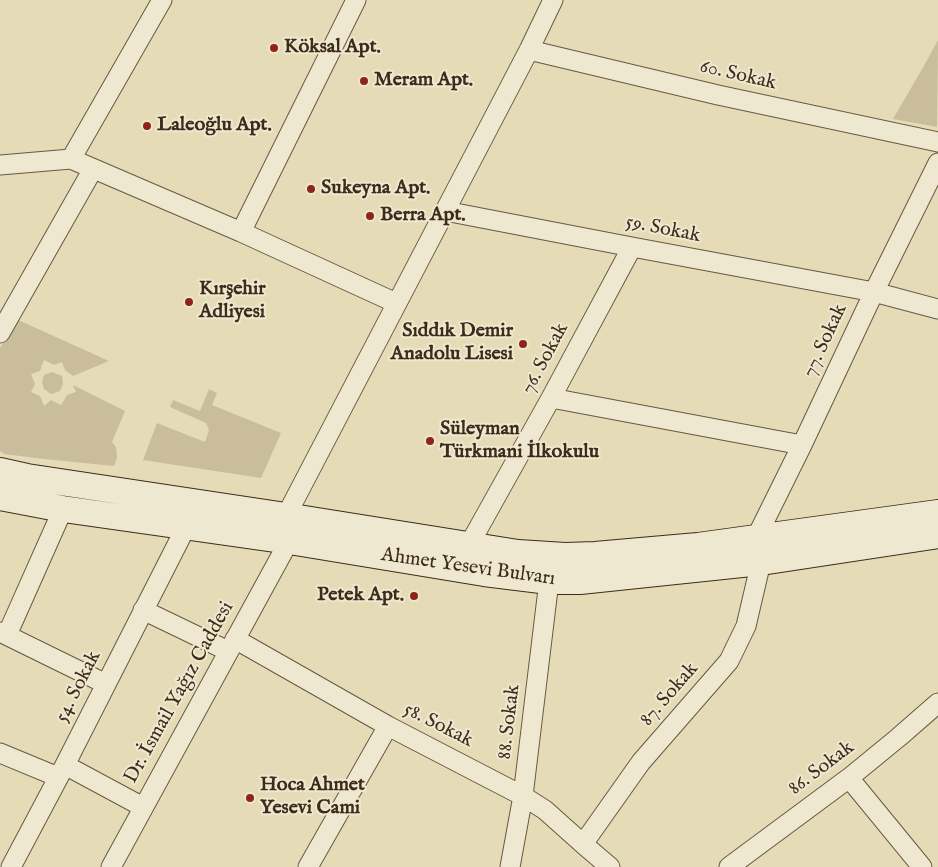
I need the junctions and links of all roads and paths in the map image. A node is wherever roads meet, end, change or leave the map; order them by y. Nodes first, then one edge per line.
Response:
1 (162, 0) edge
2 (356, 0) edge
3 (553, 0) edge
4 (529, 50) junction
5 (938, 142) edge
6 (71, 160) junction
7 (938, 163) edge
8 (0, 166) edge
9 (93, 169) junction
10 (445, 210) junction
11 (241, 232) junction
12 (632, 247) junction
13 (874, 292) junction
14 (396, 302) junction
15 (938, 309) edge
16 (0, 333) edge
17 (551, 398) junction
18 (802, 445) junction
19 (0, 461) edge
20 (0, 471) edge
21 (27, 477) junction
22 (0, 497) edge
23 (63, 509) junction
24 (938, 513) edge
25 (286, 516) junction
26 (186, 527) junction
27 (938, 535) edge
28 (288, 541) junction
29 (469, 545) junction
30 (758, 550) junction
31 (549, 581) junction
32 (143, 610) junction
33 (3, 634) edge
34 (231, 645) junction
35 (106, 684) junction
36 (938, 703) edge
37 (388, 726) junction
38 (0, 753) edge
39 (62, 771) junction
40 (848, 778) junction
41 (523, 796) junction
42 (143, 807) junction
43 (582, 844) junction
44 (115, 866) edge
45 (11, 867) edge
46 (308, 867) edge
47 (510, 867) edge
48 (610, 867) edge
49 (729, 867) edge
50 (922, 867) edge

1 - 6 street
2 - 11 street
3 - 4 street
4 - 5 street, 60. Sokak
4 - 10 street
6 - 8 street
6 - 9 street
7 - 13 street, 77. Sokak
9 - 11 street
9 - 16 street
10 - 12 street, 59. Sokak
10 - 14 street
11 - 14 street
12 - 13 street, 59. Sokak
12 - 17 street, 76. Sokak
13 - 15 street, 59. Sokak
13 - 18 street, 77. Sokak
14 - 25 street
17 - 18 street
17 - 29 street, 76. Sokak
18 - 30 street, 77. Sokak
19 - 21 main road
20 - 21 main road, Ahmet Yesevi Bulvarı
21 - 25 main road, Ahmet Yesevi Bulvarı
22 - 23 main road, Ahmet Yesevi Bulvarı
23 - 26 main road, Ahmet Yesevi Bulvarı
23 - 33 street
24 - 30 main road, Ahmet Yesevi Bulvarı
25 - 29 main road, Ahmet Yesevi Bulvarı
26 - 28 main road, Ahmet Yesevi Bulvarı
26 - 32 street, 54. Sokak
27 - 30 main road, Ahmet Yesevi Bulvarı
28 - 31 main road, Ahmet Yesevi Bulvarı
28 - 34 street, Dr. İsmail Yağız Caddesi
29 - 30 main road, Ahmet Yesevi Bulvarı
30 - 31 main road, Ahmet Yesevi Bulvarı
30 - 43 street, 87. Sokak
31 - 41 street, 88. Sokak
32 - 34 street, 58. Sokak
32 - 35 street, 54. Sokak
33 - 35 street
34 - 37 street, 58. Sokak
34 - 42 street, Dr. İsmail Yağız Caddesi
35 - 39 street, 54. Sokak
36 - 40 street, 86. Sokak
37 - 41 street, 58. Sokak
37 - 46 street
38 - 39 street
39 - 42 street
39 - 45 street, 54. Sokak
40 - 49 street, 86. Sokak
40 - 50 street
41 - 43 street, 58. Sokak
41 - 47 street, 88. Sokak
42 - 44 street, Dr. İsmail Yağız Caddesi
43 - 48 street, 58. Sokak

